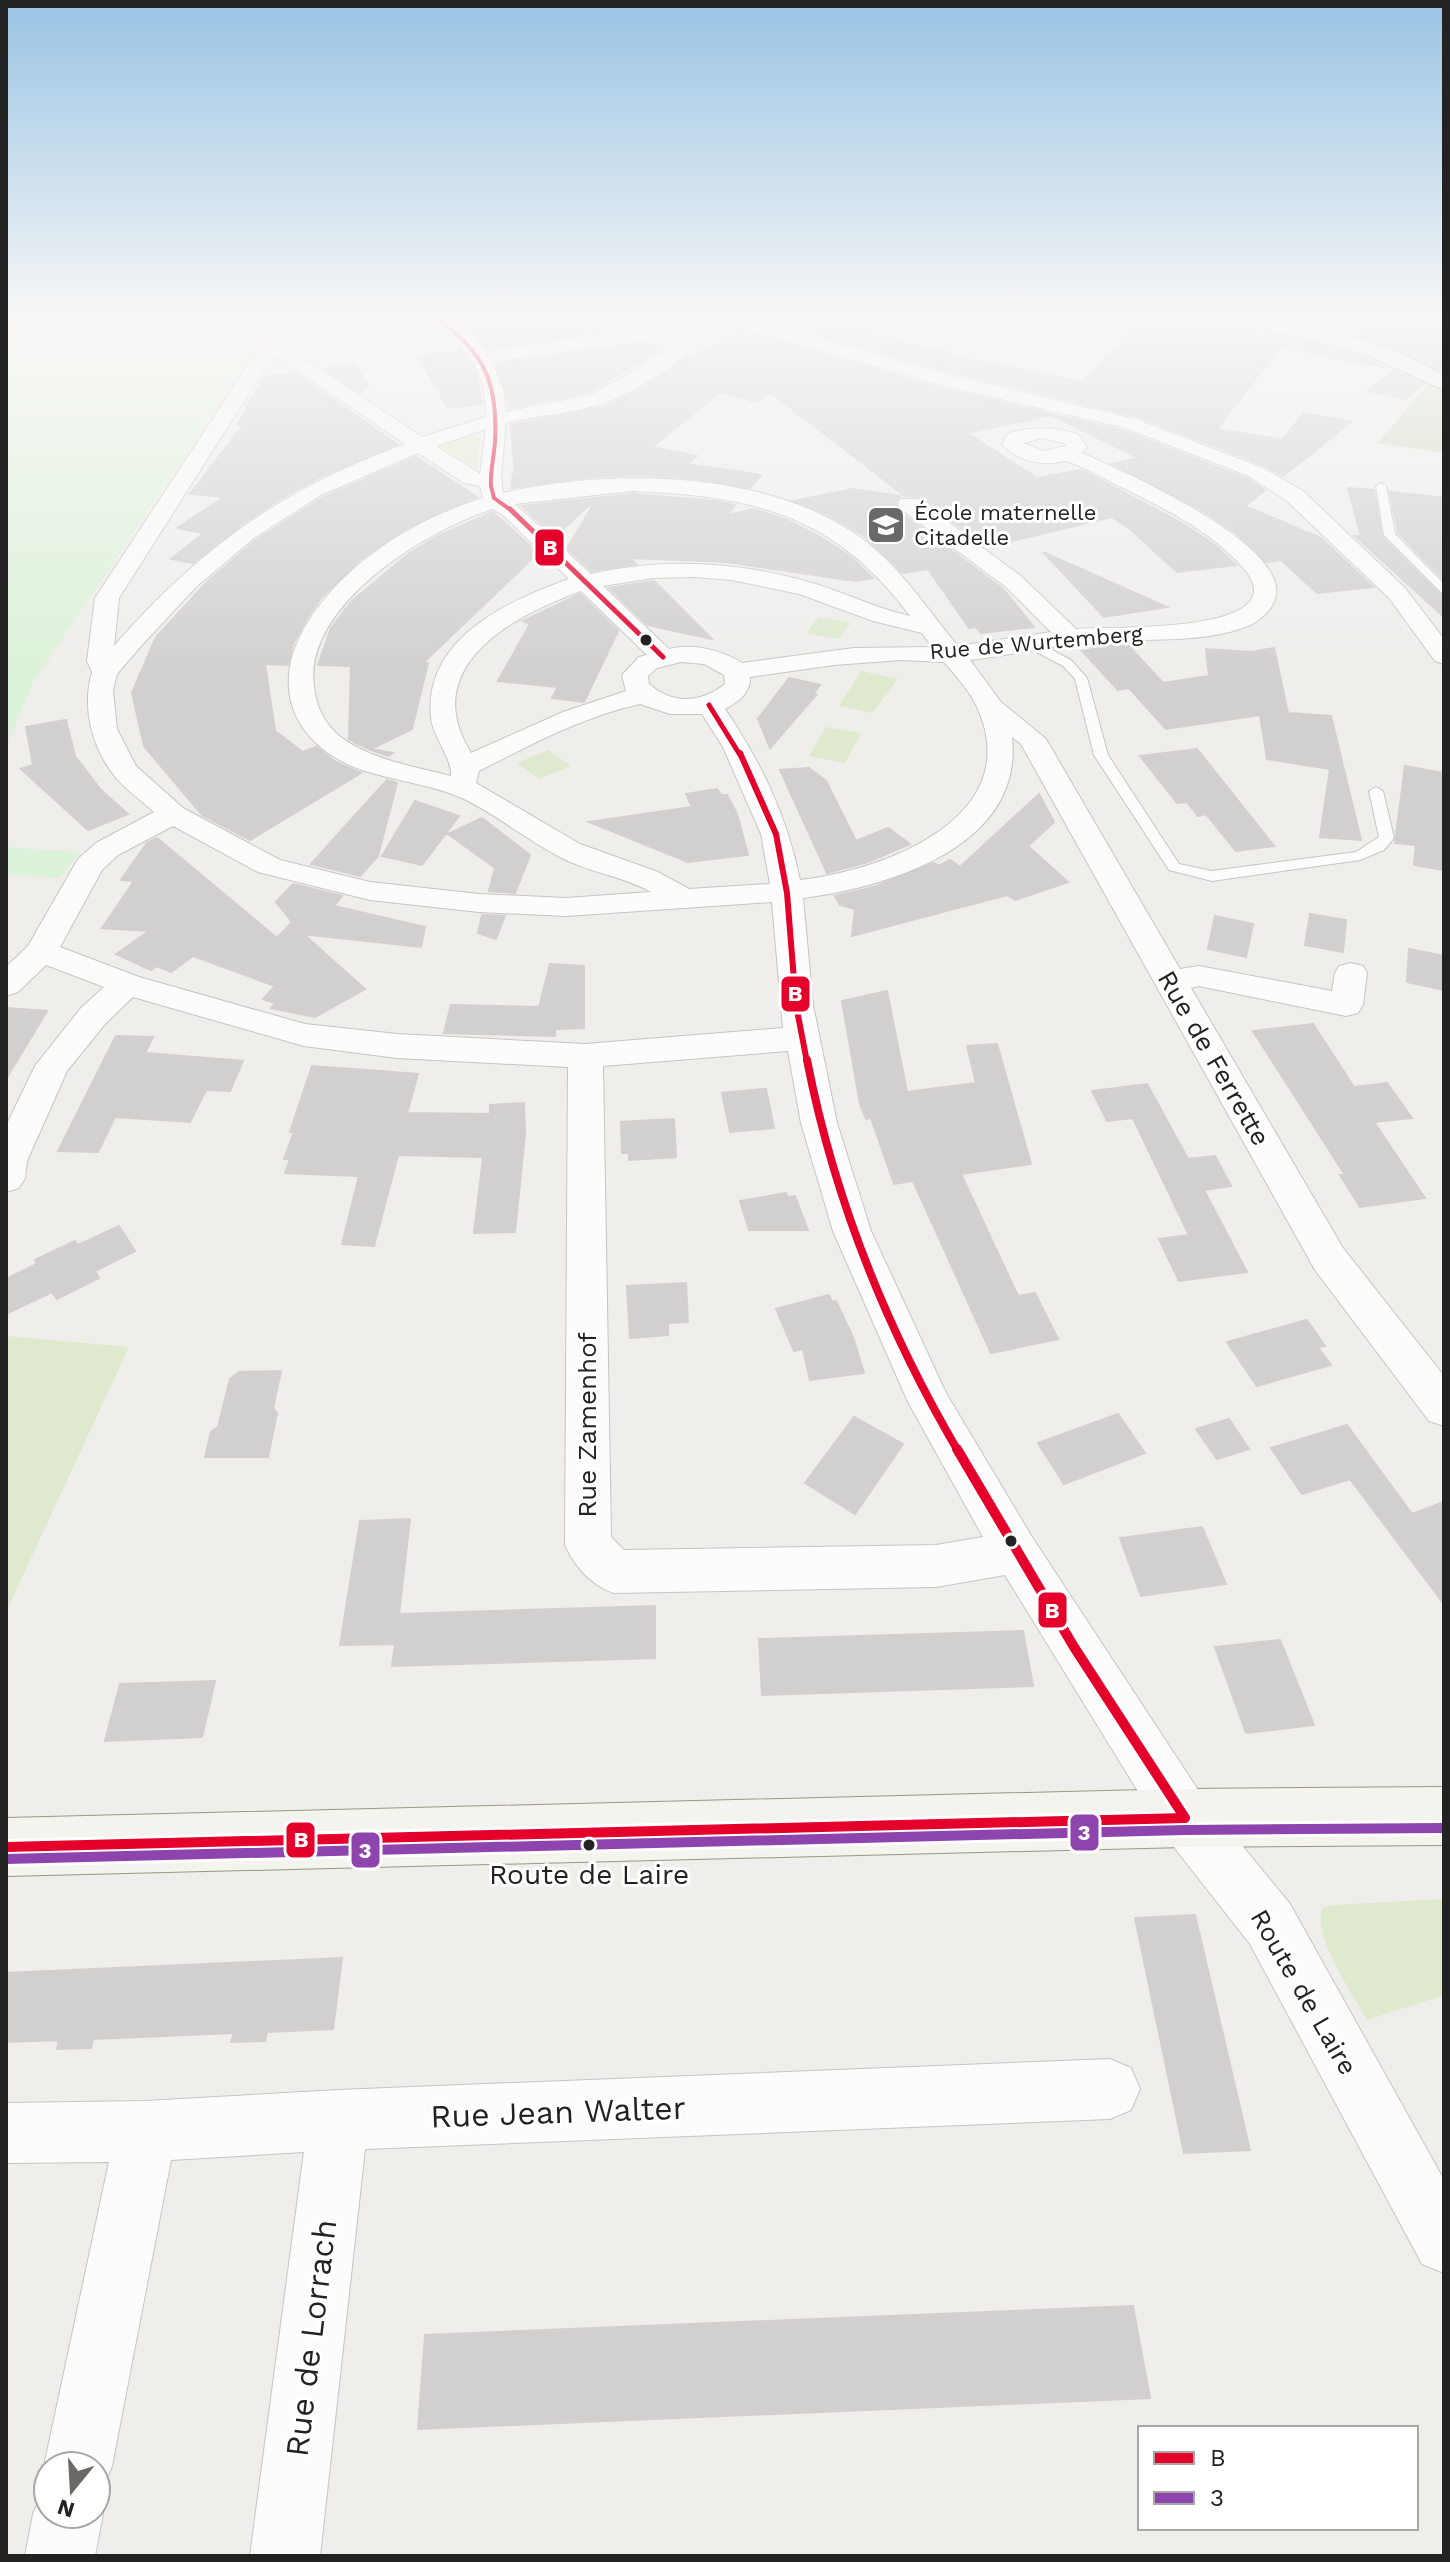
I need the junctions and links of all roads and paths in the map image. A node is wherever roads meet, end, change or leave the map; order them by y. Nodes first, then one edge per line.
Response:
1 (211, 438) edge
2 (407, 438) edge
3 (443, 438) edge
4 (496, 438) edge
5 (1166, 438) edge
6 (419, 446) junction
7 (1068, 454) dead end
8 (1381, 486) dead end
9 (493, 492) junction
10 (909, 504) dead end
11 (583, 581) junction
12 (1444, 591) edge
13 (928, 627) junction
14 (1069, 636) junction
15 (1031, 644) junction
16 (951, 655) junction
17 (1444, 656) edge
18 (663, 657) junction
19 (105, 672) junction
20 (737, 672) junction
21 (641, 695) junction
22 (709, 705) junction
23 (990, 707) junction
24 (463, 777) junction
25 (1376, 791) dead end
26 (173, 814) junction
27 (787, 893) junction
28 (682, 899) junction
29 (41, 952) junction
30 (1351, 973) dead end
31 (1171, 981) junction
32 (127, 984) junction
33 (6, 985) edge
34 (802, 1038) junction
35 (585, 1056) junction
36 (6, 1178) edge
37 (1444, 1408) edge
38 (1016, 1552) junction
39 (1444, 1816) edge
40 (1185, 1818) junction
41 (6, 1847) edge
42 (1110, 2089) dead end
43 (338, 2120) junction
44 (146, 2131) junction
45 (6, 2133) edge
46 (1444, 2242) edge
47 (81, 2450) edge
48 (65, 2530) edge
49 (60, 2556) edge
50 (285, 2556) edge

1 - 19 street
2 - 6 street
3 - 6 street
4 - 9 street
5 - 17 street
6 - 9 street
6 - 19 street
7 - 14 street, Rue de Wurtemberg
8 - 12 lane
9 - 11 street
9 - 13 street
9 - 24 street
10 - 14 street
11 - 13 street
11 - 18 street
11 - 24 street
13 - 16 street
14 - 15 street, Rue de Wurtemberg
15 - 16 street, Rue de Wurtemberg
15 - 25 lane
16 - 20 street, Rue de Wurtemberg
16 - 23 street
18 - 20 street
18 - 21 street
19 - 26 street
20 - 22 street
21 - 22 street
21 - 24 street
22 - 27 street, Route de Laire
23 - 27 street
23 - 31 street, Rue de Ferrette
24 - 28 street
26 - 28 street
26 - 29 street
27 - 28 street
27 - 34 street, Route de Laire
29 - 32 street
29 - 33 street
30 - 31 street
31 - 37 street, Rue de Ferrette
32 - 35 street
32 - 36 street
34 - 35 street
34 - 38 street, Route de Laire
35 - 38 street, Rue Zamenhof
38 - 40 street, Route de Laire
39 - 40 street
40 - 41 street
40 - 46 street, Route de Laire
42 - 43 street, Rue Jean Walter
43 - 44 street, Rue Jean Walter
43 - 50 street, Rue de Lorrach
44 - 45 street, Rue Jean Walter
44 - 47 street
48 - 49 street

